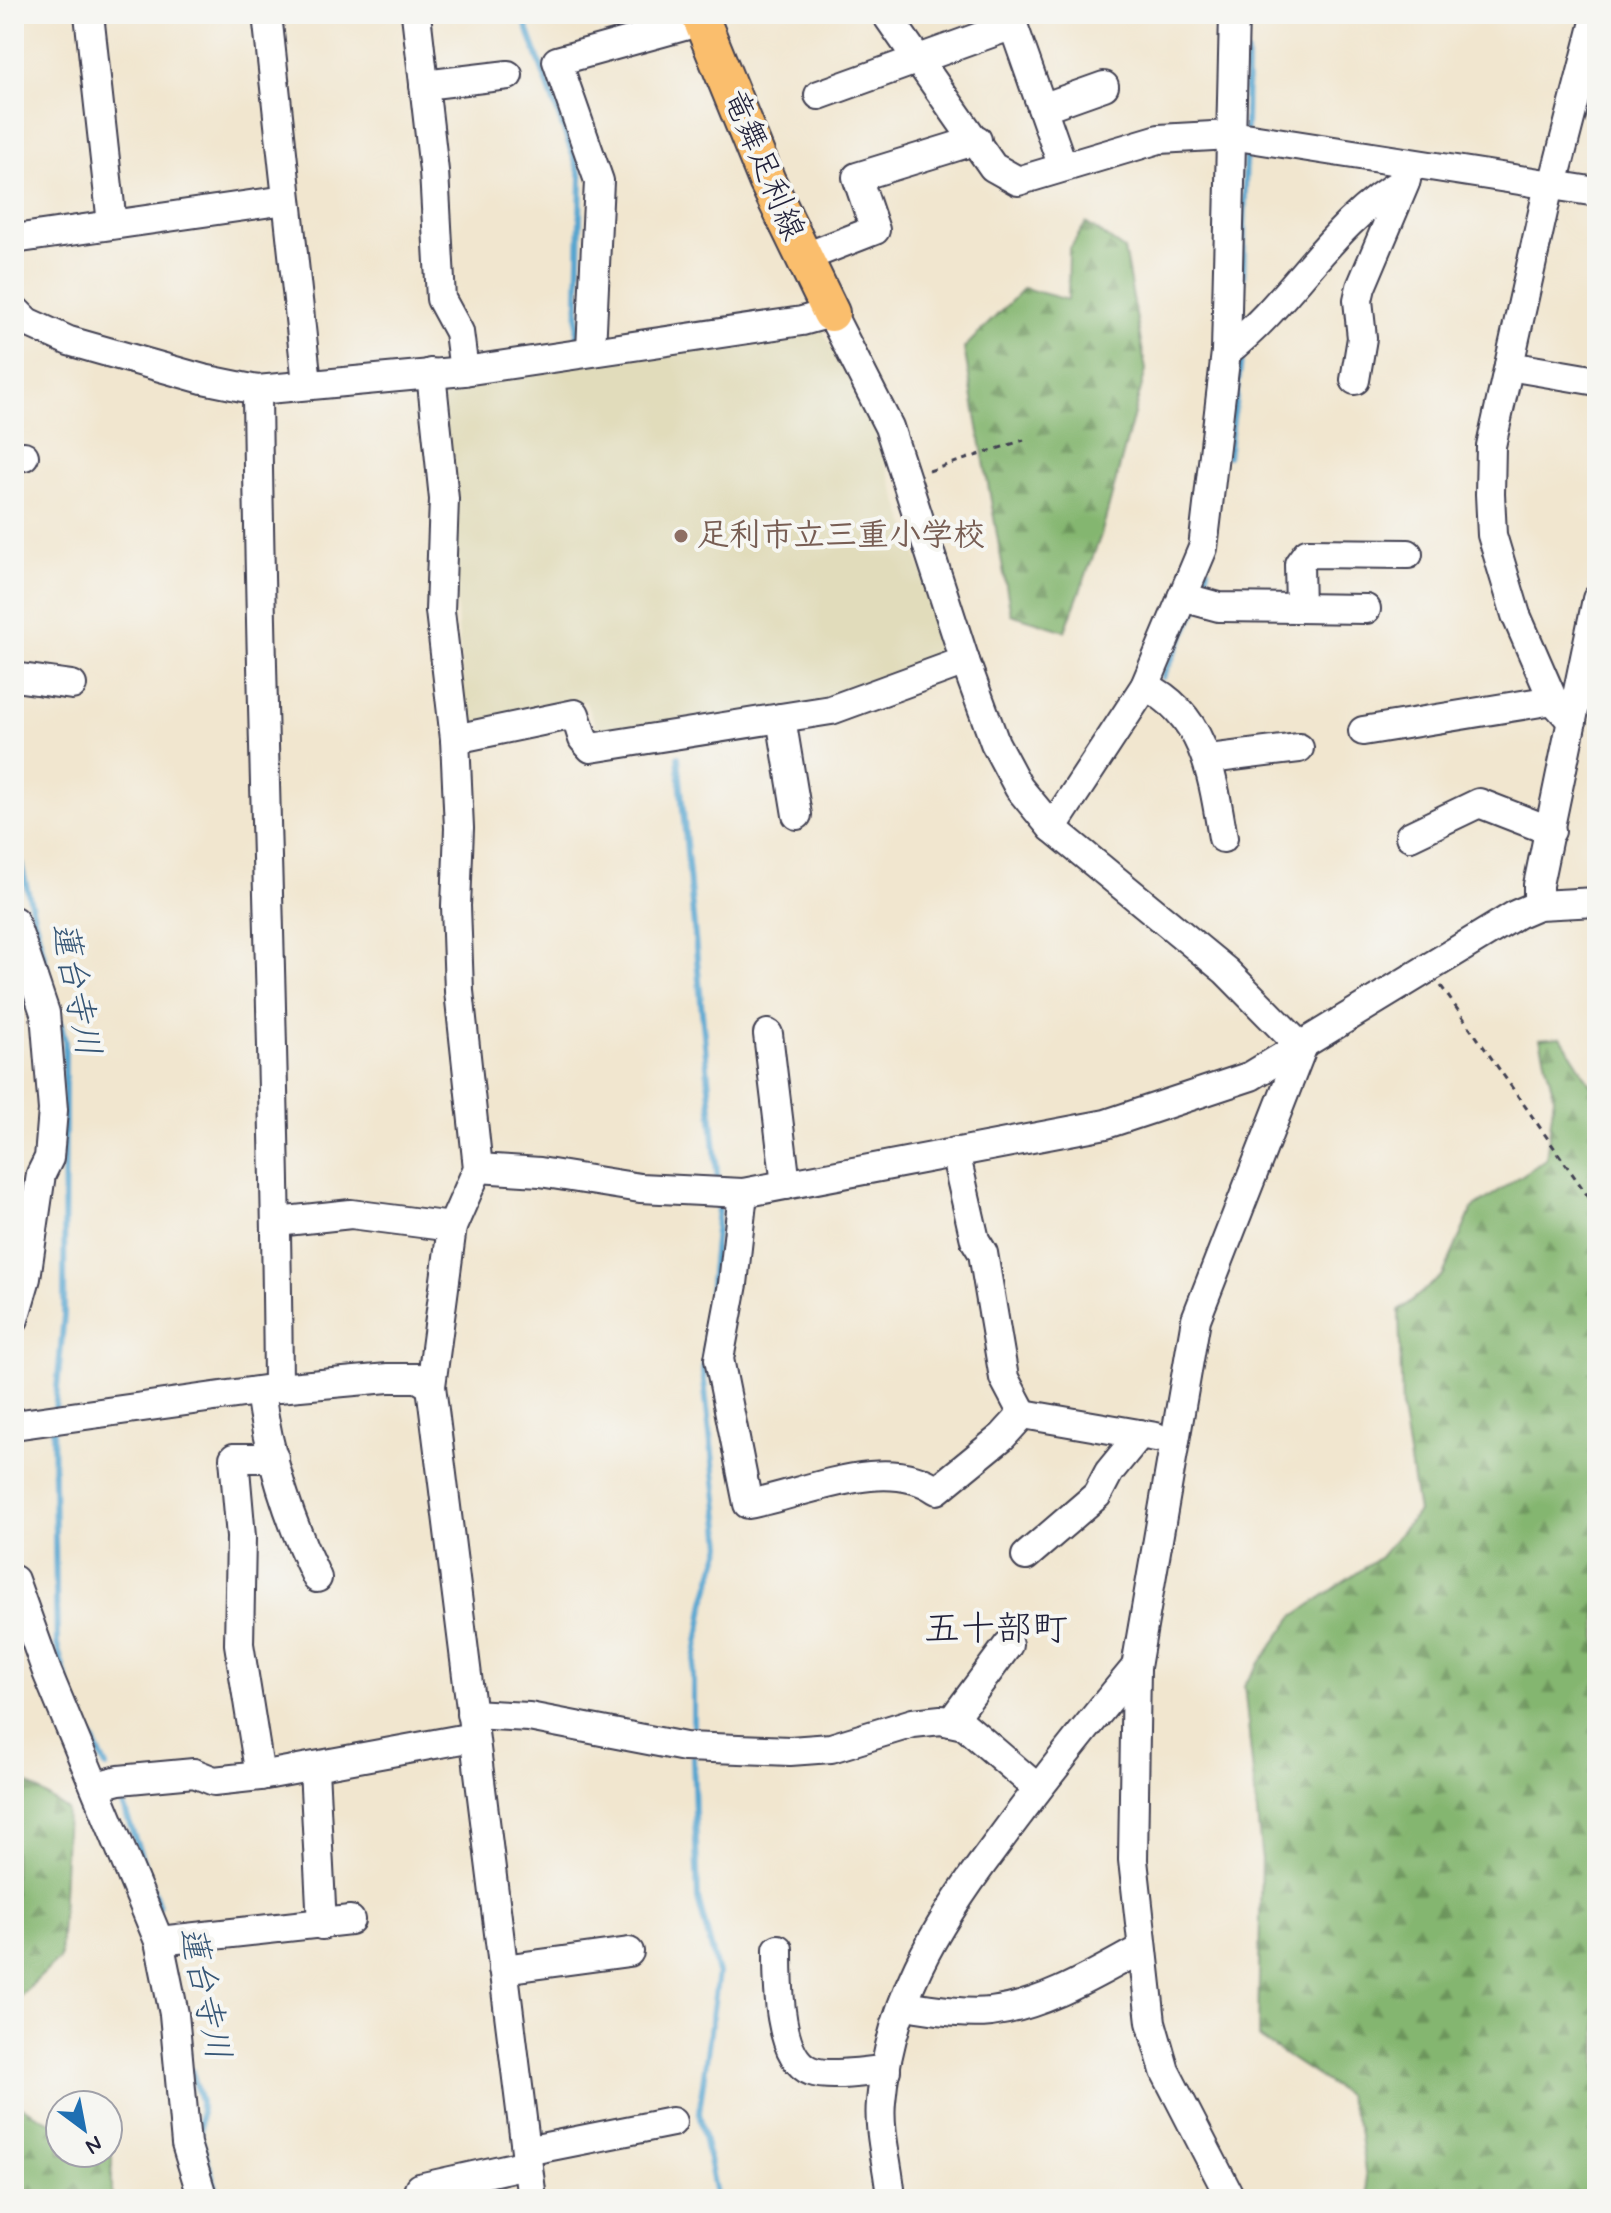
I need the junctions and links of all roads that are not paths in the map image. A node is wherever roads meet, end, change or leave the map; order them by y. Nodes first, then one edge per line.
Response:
1 (89, 14) edge
2 (267, 14) edge
3 (416, 14) edge
4 (886, 14) edge
5 (1234, 14) edge
6 (1597, 14) edge
7 (701, 18) edge
8 (918, 59) junction
9 (508, 75) dead end
10 (424, 85) junction
11 (1104, 86) dead end
12 (819, 95) dead end
13 (1042, 108) junction
14 (1231, 135) junction
15 (977, 140) junction
16 (1063, 167) junction
17 (1408, 172) junction
18 (1549, 185) junction
19 (1597, 192) edge
20 (286, 200) junction
21 (112, 224) junction
22 (14, 239) edge
23 (803, 258) junction
24 (14, 309) edge
25 (831, 313) junction
26 (591, 350) junction
27 (1226, 352) junction
28 (1509, 366) junction
29 (464, 371) junction
30 (431, 373) junction
31 (1355, 380) dead end
32 (1597, 381) edge
33 (307, 383) junction
34 (257, 390) junction
35 (1408, 554) dead end
36 (1182, 597) junction
37 (1597, 599) edge
38 (1300, 608) junction
39 (1366, 609) dead end
40 (965, 661) junction
41 (14, 677) edge
42 (72, 685) dead end
43 (1145, 686) junction
44 (1575, 705) edge
45 (781, 718) junction
46 (1363, 731) dead end
47 (455, 739) junction
48 (1299, 748) dead end
49 (1209, 759) junction
50 (797, 815) dead end
51 (1052, 828) junction
52 (1551, 831) junction
53 (1410, 836) dead end
54 (1223, 838) dead end
55 (1597, 902) edge
56 (1538, 905) junction
57 (14, 921) edge
58 (25, 988) edge
59 (768, 1034) dead end
60 (1302, 1048) junction
61 (955, 1152) junction
62 (478, 1168) junction
63 (28, 1175) edge
64 (786, 1185) junction
65 (743, 1193) junction
66 (277, 1222) junction
67 (452, 1227) junction
68 (14, 1319) edge
69 (431, 1386) junction
70 (269, 1390) junction
71 (1023, 1414) junction
72 (14, 1425) edge
73 (1140, 1434) junction
74 (1173, 1440) junction
75 (274, 1458) junction
76 (1026, 1556) dead end
77 (317, 1578) dead end
78 (14, 1580) edge
79 (1008, 1645) dead end
80 (1136, 1667) junction
81 (951, 1722) junction
82 (472, 1726) junction
83 (314, 1769) junction
84 (260, 1776) junction
85 (96, 1786) junction
86 (1036, 1787) junction
87 (350, 1920) dead end
88 (322, 1925) junction
89 (159, 1941) junction
90 (778, 1949) dead end
91 (1141, 1949) junction
92 (629, 1952) dead end
93 (503, 1969) junction
94 (904, 2005) junction
95 (886, 2070) junction
96 (672, 2122) dead end
97 (526, 2158) junction
98 (419, 2188) dead end
99 (203, 2199) edge
100 (532, 2199) edge
101 (891, 2199) edge
102 (1231, 2199) edge

1 - 21 street
2 - 20 street
3 - 10 street
4 - 8 street
5 - 14 street
6 - 18 street
7 - 23 main road, 竜舞足利線
7 - 26 street
8 - 12 street
8 - 13 street
8 - 15 street
9 - 10 street
10 - 29 street
11 - 13 street
13 - 16 street
14 - 16 street
14 - 17 street
14 - 27 street
15 - 16 street
15 - 23 street
17 - 18 street
17 - 27 street
17 - 31 street
18 - 19 street
18 - 28 street
20 - 21 street
20 - 33 street
21 - 22 street
23 - 25 main road, 竜舞足利線
24 - 34 street
25 - 26 street
25 - 40 street
26 - 29 street
27 - 36 street
28 - 32 street
28 - 44 street
29 - 30 street
30 - 33 street
30 - 47 street
33 - 34 street
34 - 66 street
35 - 38 street
36 - 38 street
36 - 43 street
37 - 44 street
38 - 39 street
40 - 45 street
40 - 51 street
41 - 42 street
43 - 49 street
43 - 51 street
44 - 46 street
44 - 52 street
45 - 47 street
45 - 50 street
47 - 62 street
48 - 49 street
49 - 54 street
51 - 60 street
52 - 53 street
52 - 56 street
55 - 56 street
56 - 60 street
57 - 58 street
58 - 63 street
59 - 64 street
60 - 61 street
60 - 74 street
61 - 64 street
61 - 71 street
62 - 65 street
62 - 67 street
63 - 68 street
64 - 65 street
65 - 71 street
66 - 67 street
66 - 70 street
67 - 69 street
69 - 70 street
69 - 82 street
70 - 72 street
70 - 75 street
71 - 73 street
73 - 74 street
73 - 76 street
74 - 80 street
75 - 77 street
75 - 84 street
78 - 85 street
79 - 81 street
80 - 86 street
80 - 91 street
81 - 82 street
81 - 86 street
82 - 83 street
82 - 93 street
83 - 84 street
83 - 88 street
84 - 85 street
85 - 89 street
86 - 94 street
87 - 88 street
88 - 89 street
89 - 99 street
90 - 95 street
91 - 94 street
91 - 102 street
92 - 93 street
93 - 97 street
94 - 95 street
95 - 101 street
96 - 97 street
97 - 98 street
97 - 100 street

